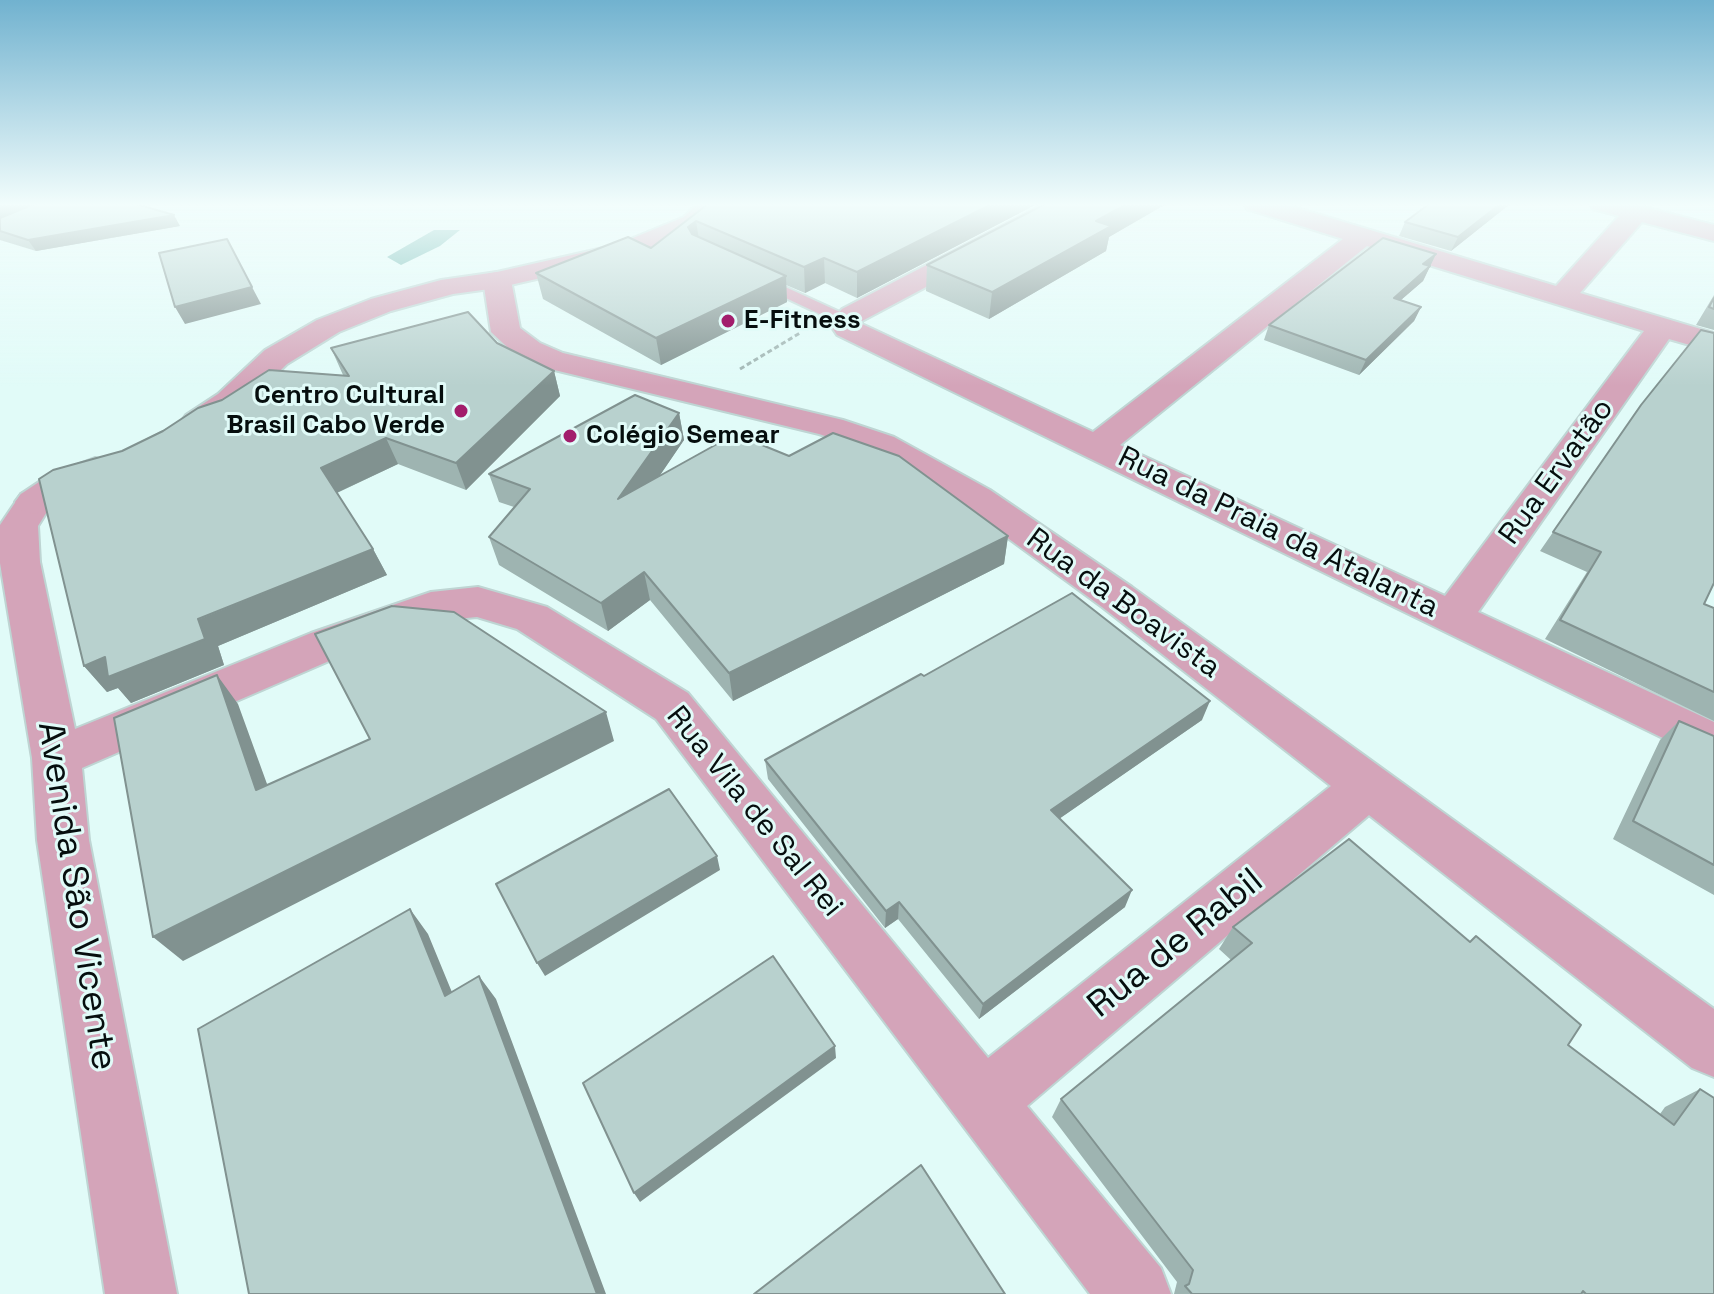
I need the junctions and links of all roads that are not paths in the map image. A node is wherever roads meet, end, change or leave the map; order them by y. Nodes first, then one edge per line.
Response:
1 (565, 264) edge
2 (949, 264) edge
3 (1327, 264) edge
4 (1453, 264) edge
5 (1590, 264) edge
6 (740, 271) edge
7 (497, 280) junction
8 (1561, 297) junction
9 (840, 318) junction
10 (1662, 328) junction
11 (1714, 343) edge
12 (178, 433) edge
13 (1097, 446) junction
14 (119, 458) edge
15 (17, 509) edge
16 (1453, 616) junction
17 (1714, 744) edge
18 (56, 758) junction
19 (1368, 786) junction
20 (1714, 1046) edge
21 (984, 1101) junction
22 (141, 1294) edge
23 (1135, 1294) edge

1 - 7 street
2 - 9 street
3 - 13 street
4 - 8 street
5 - 8 street
6 - 9 lane
7 - 12 street
7 - 19 street, Rua da Boavista
8 - 10 street
9 - 13 street, Rua da Praia da Atalanta
10 - 11 street
10 - 16 street, Rua Ervatão
13 - 16 street, Rua da Praia da Atalanta
14 - 15 street
15 - 18 street, Avenida São Vicente
16 - 17 street, Rua da Praia da Atalanta
18 - 21 street, Rua Vila de Sal Rei
18 - 22 street, Avenida São Vicente
19 - 20 street, Rua da Boavista
19 - 21 street, Rua de Rabil
21 - 23 street, Rua Vila de Sal Rei

